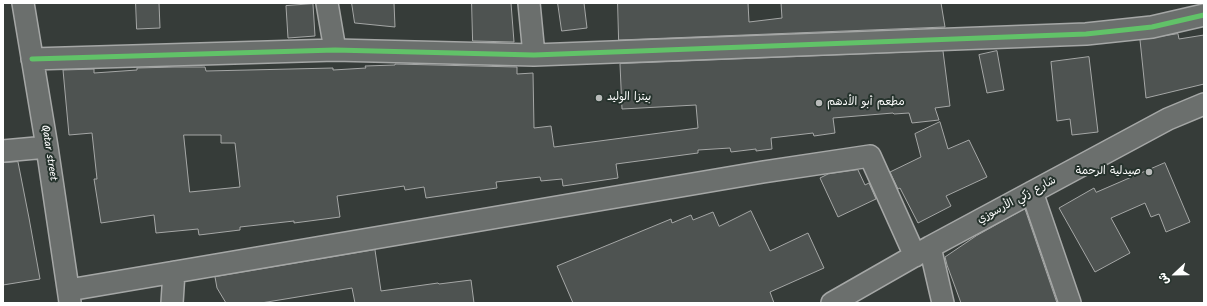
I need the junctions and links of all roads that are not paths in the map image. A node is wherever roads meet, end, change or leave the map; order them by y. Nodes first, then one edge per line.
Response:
1 (23, 3) edge
2 (327, 3) edge
3 (529, 3) edge
4 (1204, 15) edge
5 (335, 50) junction
6 (534, 55) junction
7 (32, 59) junction
8 (1204, 104) edge
9 (47, 146) junction
10 (3, 151) edge
11 (1032, 192) junction
12 (923, 252) junction
13 (174, 272) junction
14 (69, 296) edge
15 (172, 303) edge
16 (832, 303) edge
17 (943, 303) edge
18 (1070, 303) edge

1 - 7 street, Qatar street
2 - 5 street
3 - 6 street
4 - 6 street
5 - 6 street
5 - 7 street
7 - 9 street, Qatar street
8 - 11 street, شارع زكي الأرسوزي
9 - 10 street
9 - 14 street, Qatar street
11 - 12 street, شارع زكي الأرسوزي
11 - 18 street
12 - 13 street
12 - 16 street, شارع زكي الأرسوزي
12 - 17 street
13 - 14 street
13 - 15 street

